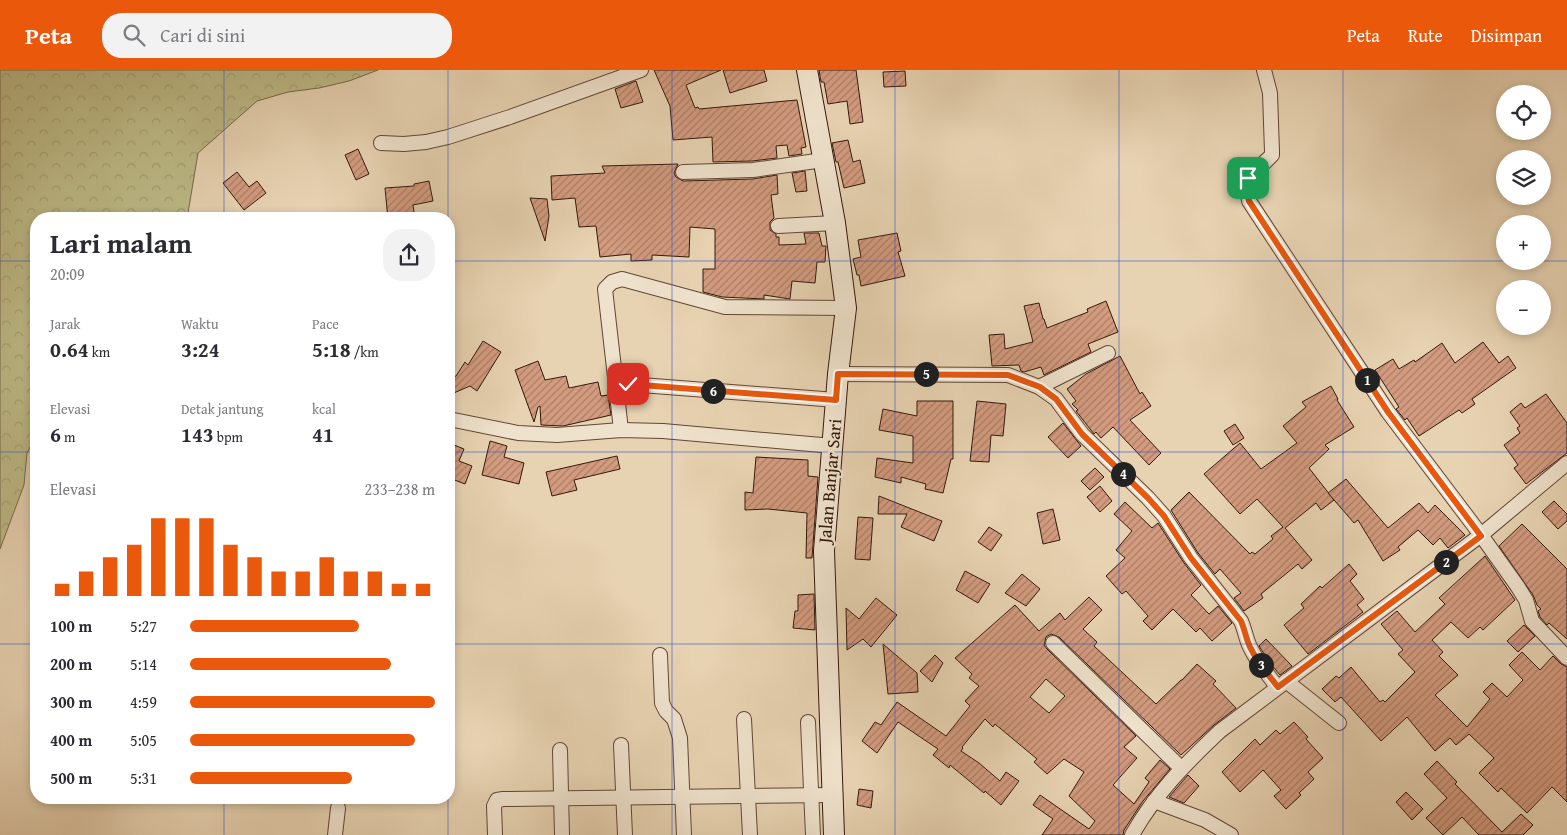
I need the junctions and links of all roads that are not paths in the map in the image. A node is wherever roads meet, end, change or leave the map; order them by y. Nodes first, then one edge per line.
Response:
1 (641, 70) edge
2 (807, 70) edge
3 (1264, 70) edge
4 (381, 143) dead end
5 (823, 160) junction
6 (683, 172) dead end
7 (835, 223) junction
8 (778, 226) dead end
9 (846, 308) junction
10 (1108, 353) dead end
11 (838, 374) junction
12 (628, 384) dead end
13 (1040, 387) junction
14 (836, 400) junction
15 (455, 420) edge
16 (621, 430) junction
17 (833, 446) junction
18 (1567, 463) edge
19 (1481, 536) junction
20 (1054, 643) dead end
21 (660, 655) dead end
22 (1567, 658) edge
23 (1282, 684) junction
24 (744, 719) dead end
25 (808, 722) dead end
26 (1339, 723) dead end
27 (621, 745) dead end
28 (560, 750) dead end
29 (1181, 768) junction
30 (812, 795) junction
31 (832, 795) junction
32 (682, 796) junction
33 (747, 796) junction
34 (624, 797) junction
35 (562, 798) junction
36 (1154, 801) junction
37 (338, 808) dead end
38 (335, 835) edge
39 (495, 835) edge
40 (562, 835) edge
41 (626, 835) edge
42 (684, 835) edge
43 (750, 835) edge
44 (813, 835) edge
45 (834, 835) edge
46 (1132, 835) edge
47 (1231, 835) edge

1 - 4 street
2 - 5 street, Jalan Banjar Sari
3 - 19 street
5 - 6 street
5 - 7 street, Jalan Banjar Sari
7 - 8 street
7 - 9 street, Jalan Banjar Sari
9 - 11 street, Jalan Banjar Sari
9 - 16 street
10 - 13 street
11 - 13 street
11 - 14 street, Jalan Banjar Sari
12 - 14 street
13 - 23 street
14 - 17 street, Jalan Banjar Sari
15 - 16 street
16 - 17 street
17 - 31 street, Jalan Banjar Sari
18 - 19 street
19 - 22 street
19 - 23 street
20 - 29 street
21 - 32 street
23 - 26 street
23 - 29 street
24 - 33 street
25 - 30 street
27 - 34 street
28 - 35 street
29 - 36 street
30 - 31 street
30 - 33 street
30 - 44 street
31 - 45 street, Jalan Banjar Sari
32 - 33 street
32 - 34 street
32 - 42 street
33 - 43 street
34 - 35 street
34 - 41 street
35 - 39 street
35 - 40 street
36 - 46 street
36 - 47 street
37 - 38 street

